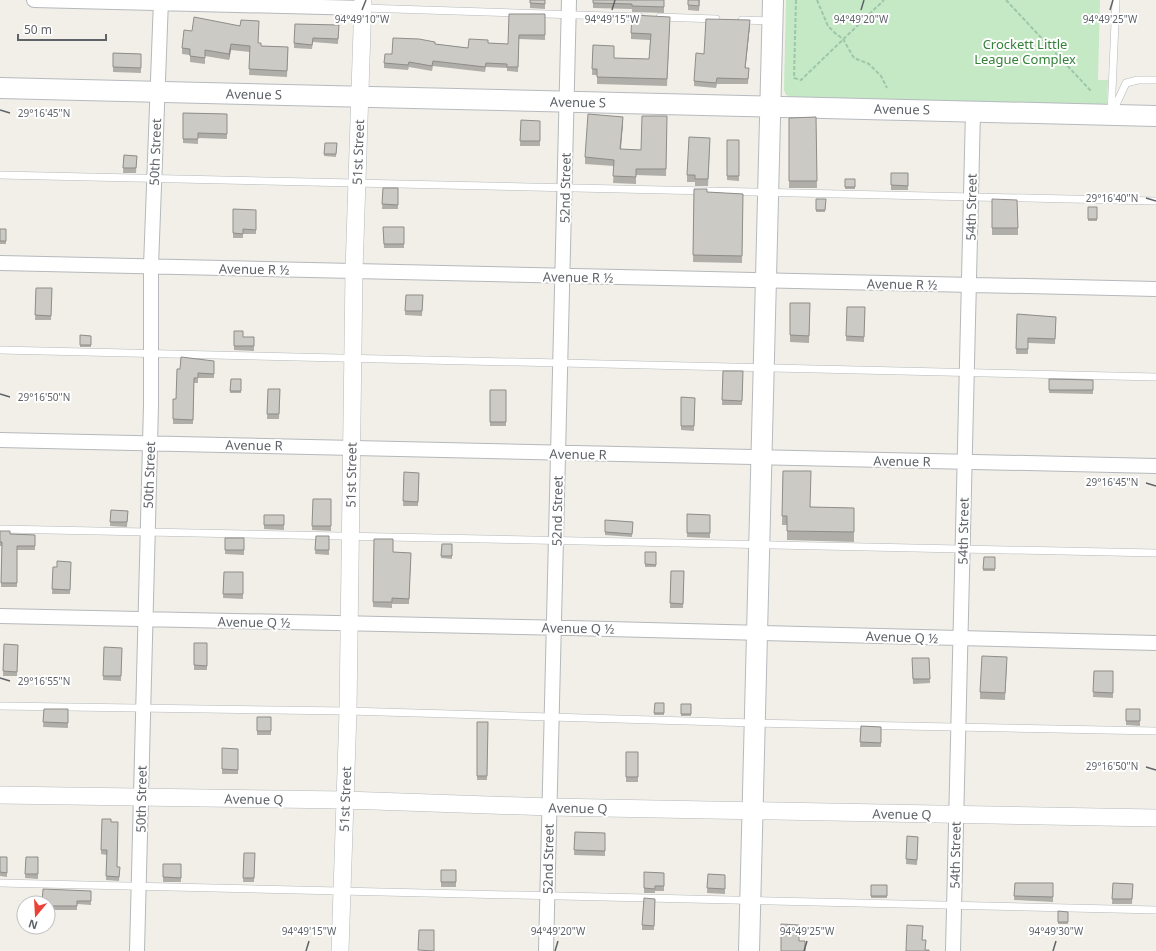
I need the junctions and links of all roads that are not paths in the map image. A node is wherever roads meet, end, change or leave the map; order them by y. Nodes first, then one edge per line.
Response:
1 (34, 0) edge
2 (569, 0) edge
3 (772, 0) edge
4 (1116, 0) edge
5 (161, 2) edge
6 (363, 4) edge
7 (569, 15) junction
8 (647, 17) edge
9 (655, 17) edge
10 (725, 19) edge
11 (733, 20) edge
12 (772, 21) junction
13 (1156, 80) edge
14 (0, 88) edge
15 (158, 92) junction
16 (360, 97) junction
17 (567, 101) junction
18 (770, 106) junction
19 (973, 111) junction
20 (1111, 115) junction
21 (1156, 116) edge
22 (0, 175) edge
23 (154, 177) junction
24 (357, 183) junction
25 (565, 188) junction
26 (768, 193) junction
27 (971, 197) junction
28 (1156, 201) edge
29 (0, 263) edge
30 (151, 266) junction
31 (354, 271) junction
32 (562, 276) junction
33 (766, 281) junction
34 (969, 286) junction
35 (1156, 290) edge
36 (0, 350) edge
37 (151, 354) junction
38 (353, 358) junction
39 (560, 363) junction
40 (764, 368) junction
41 (967, 372) junction
42 (1156, 377) edge
43 (0, 440) edge
44 (150, 443) junction
45 (351, 448) junction
46 (558, 453) junction
47 (761, 458) junction
48 (965, 463) junction
49 (1156, 466) edge
50 (0, 529) edge
51 (147, 531) junction
52 (350, 536) junction
53 (556, 540) junction
54 (759, 544) junction
55 (963, 550) junction
56 (1156, 553) edge
57 (0, 616) edge
58 (144, 620) junction
59 (350, 624) junction
60 (554, 628) junction
61 (757, 633) junction
62 (961, 639) junction
63 (1156, 643) edge
64 (0, 706) edge
65 (143, 708) junction
66 (348, 711) junction
67 (552, 717) junction
68 (755, 723) junction
69 (958, 726) junction
70 (1156, 731) edge
71 (0, 795) edge
72 (141, 797) junction
73 (345, 800) junction
74 (550, 807) junction
75 (752, 811) junction
76 (956, 815) junction
77 (1156, 818) edge
78 (0, 883) edge
79 (139, 886) junction
80 (342, 891) junction
81 (547, 895) junction
82 (750, 900) junction
83 (954, 905) junction
84 (1156, 910) edge
85 (137, 951) edge
86 (340, 951) edge
87 (546, 951) edge
88 (749, 951) edge
89 (953, 951) edge

1 - 5 street
2 - 7 street, 52nd Street
3 - 12 main road
4 - 20 lane
5 - 6 street
5 - 15 street, 50th Street
6 - 7 lane
6 - 16 street, 51st Street
7 - 8 lane
7 - 17 street, 52nd Street
9 - 10 lane
11 - 12 lane
12 - 18 main road
13 - 20 lane
14 - 15 main road, Avenue S
15 - 16 main road, Avenue S
15 - 23 street, 50th Street
16 - 17 main road, Avenue S
16 - 24 street, 51st Street
17 - 18 main road, Avenue S
17 - 25 street, 52nd Street
18 - 19 main road, Avenue S
18 - 26 main road
19 - 20 main road, Avenue S
19 - 27 street, 54th Street
20 - 21 main road, Avenue S
22 - 23 lane
23 - 24 lane
23 - 30 street, 50th Street
24 - 25 lane
24 - 31 street, 51st Street
25 - 26 lane
25 - 32 street, 52nd Street
26 - 27 lane
26 - 33 main road
27 - 28 lane
27 - 34 street, 54th Street
29 - 30 street, Avenue R ½
30 - 31 street, Avenue R ½
30 - 37 street, 50th Street
31 - 32 street, Avenue R ½
31 - 38 street, 51st Street
32 - 33 street, Avenue R ½
32 - 39 street, 52nd Street
33 - 34 street, Avenue R ½
33 - 40 main road
34 - 35 street, Avenue R ½
34 - 41 street, 54th Street
36 - 37 lane
37 - 38 lane
37 - 44 street, 50th Street
38 - 39 lane
38 - 45 street, 51st Street
39 - 40 lane
39 - 46 street, 52nd Street
40 - 41 lane
40 - 47 main road
41 - 42 lane
41 - 48 street, 54th Street
43 - 44 street, Avenue R
44 - 45 street, Avenue R
44 - 51 street, 50th Street
45 - 46 street, Avenue R
45 - 52 street, 51st Street
46 - 47 street, Avenue R
46 - 53 street, 52nd Street
47 - 48 street, Avenue R
47 - 54 main road
48 - 49 street, Avenue R
48 - 55 street, 54th Street
50 - 51 lane
51 - 52 lane
51 - 58 street, 50th Street
52 - 53 lane
52 - 59 street, 51st Street
53 - 54 lane
53 - 60 street, 52nd Street
54 - 55 lane
54 - 61 main road
55 - 56 lane
55 - 62 street, 54th Street
57 - 58 street, Avenue Q ½
58 - 59 street, Avenue Q ½
58 - 65 street, 50th Street
59 - 60 street, Avenue Q ½
59 - 66 street, 51st Street
60 - 61 street, Avenue Q ½
60 - 67 street, 52nd Street
61 - 62 street, Avenue Q ½
61 - 68 main road
62 - 63 street, Avenue Q ½
62 - 69 street, 54th Street
64 - 65 lane
65 - 66 lane
65 - 72 street, 50th Street
66 - 67 lane
66 - 73 street, 51st Street
67 - 68 lane
67 - 74 street, 52nd Street
68 - 69 lane
68 - 75 main road
69 - 70 lane
69 - 76 street, 54th Street
71 - 72 street, Avenue Q
72 - 73 street, Avenue Q
72 - 79 street, 50th Street
73 - 74 street, Avenue Q
73 - 80 street, 51st Street
74 - 75 street, Avenue Q
74 - 81 street, 52nd Street
75 - 76 street, Avenue Q
75 - 82 main road
76 - 77 street, Avenue Q
76 - 83 street, 54th Street
78 - 79 lane
79 - 80 lane
79 - 85 street, 50th Street
80 - 81 lane
80 - 86 street, 51st Street
81 - 82 lane
81 - 87 street, 52nd Street
82 - 83 lane
82 - 88 main road
83 - 84 lane
83 - 89 street, 54th Street

